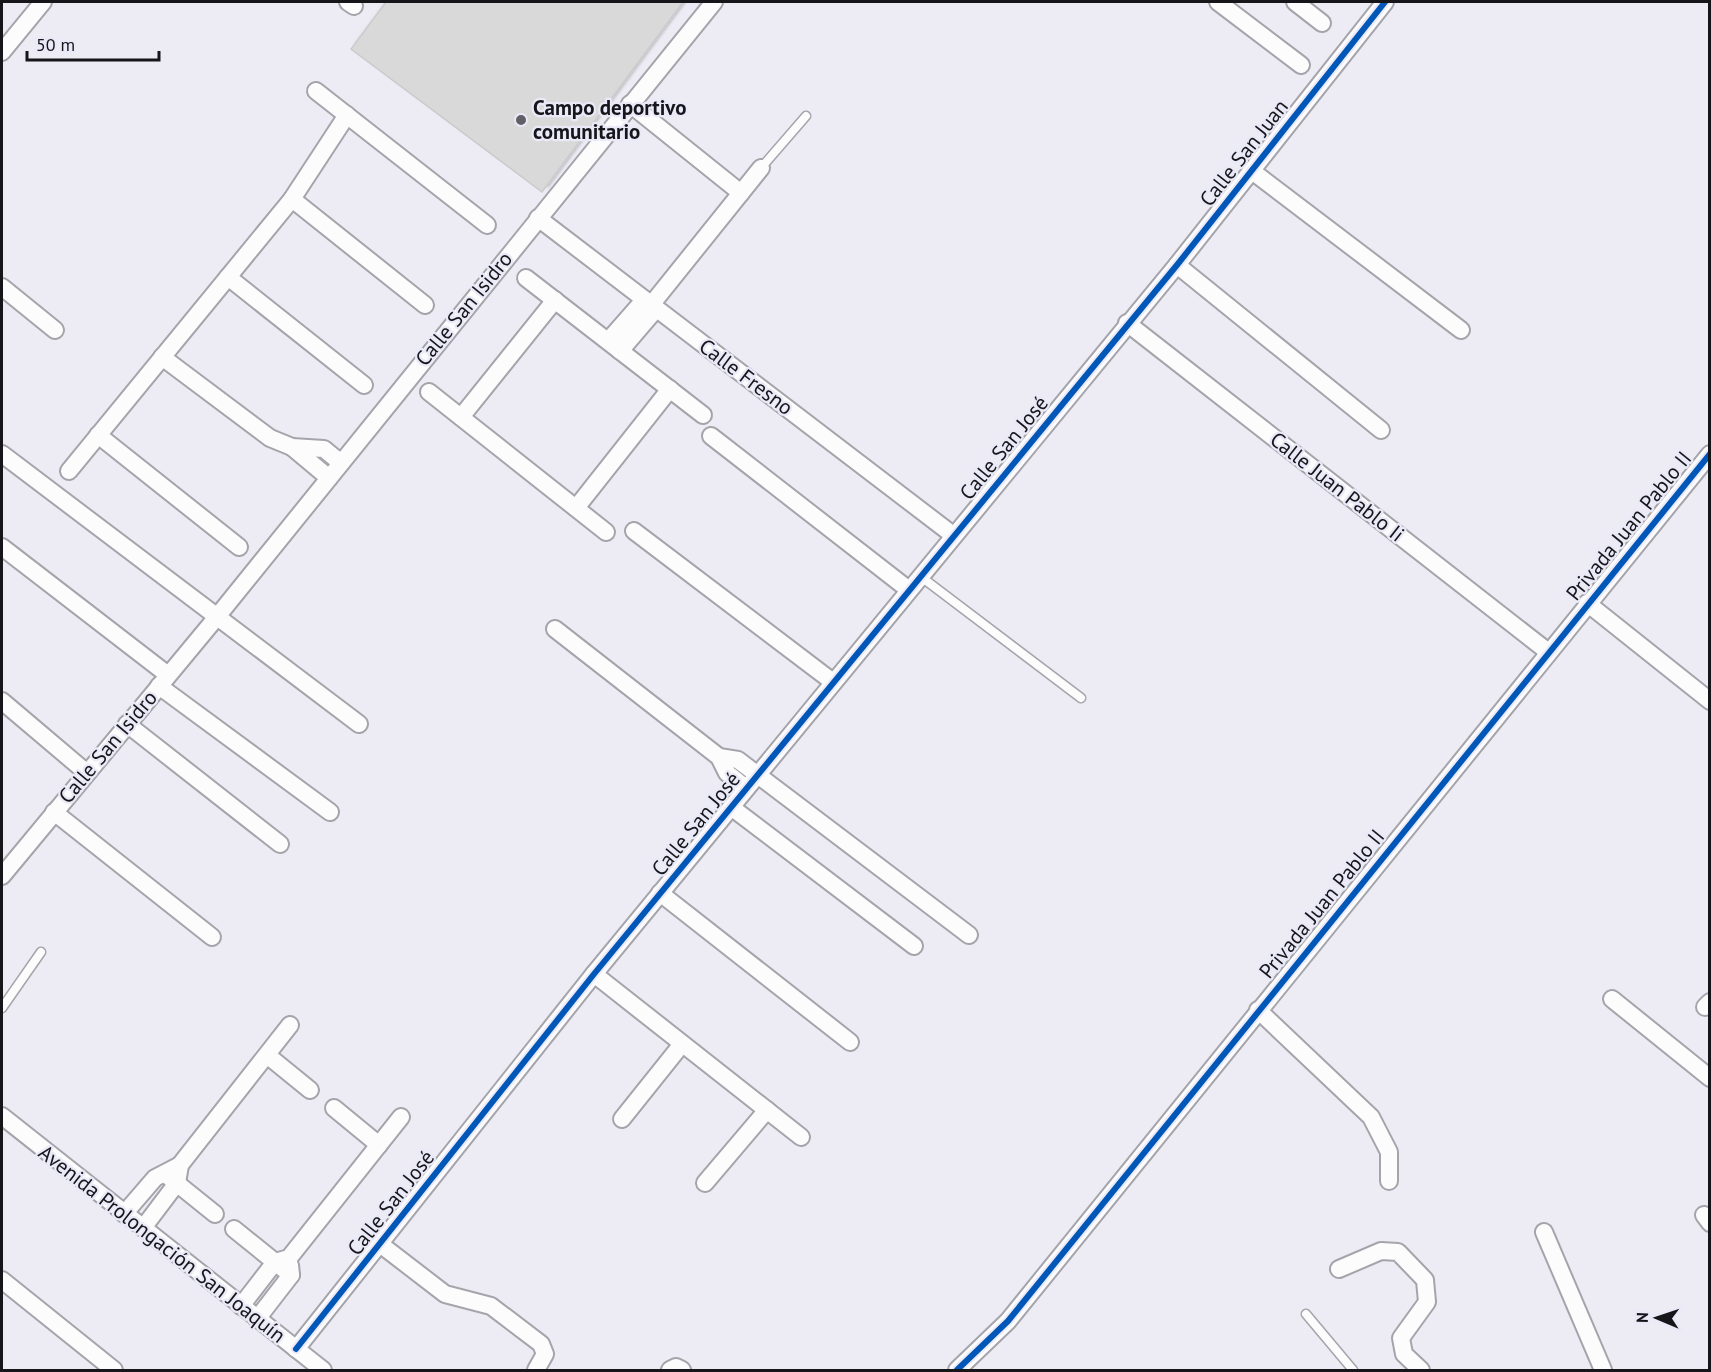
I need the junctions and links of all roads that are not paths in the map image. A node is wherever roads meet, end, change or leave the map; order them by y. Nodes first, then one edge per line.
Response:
1 (43, 2) edge
2 (714, 2) edge
3 (1294, 2) edge
4 (1385, 2) edge
5 (1228, 4) edge
6 (1322, 23) dead end
7 (2, 50) edge
8 (1301, 65) dead end
9 (316, 91) dead end
10 (630, 104) junction
11 (347, 116) junction
12 (806, 117) dead end
13 (761, 168) joint
14 (1252, 171) junction
15 (741, 193) junction
16 (292, 199) junction
17 (538, 218) junction
18 (487, 225) dead end
19 (1177, 264) junction
20 (228, 276) junction
21 (526, 278) dead end
22 (2, 287) edge
23 (555, 300) junction
24 (650, 304) junction
25 (425, 305) dead end
26 (1127, 323) junction
27 (55, 330) dead end
28 (1461, 330) dead end
29 (614, 346) junction
30 (162, 357) junction
31 (364, 385) dead end
32 (670, 389) junction
33 (429, 392) dead end
34 (704, 415) dead end
35 (460, 417) junction
36 (1381, 430) dead end
37 (98, 435) junction
38 (711, 436) dead end
39 (292, 447) junction
40 (2, 454) edge
41 (1710, 454) edge
42 (341, 463) junction
43 (69, 471) dead end
44 (328, 478) junction
45 (576, 508) junction
46 (634, 531) dead end
47 (606, 532) dead end
48 (953, 536) junction
49 (2, 547) edge
50 (239, 547) dead end
51 (920, 576) junction
52 (909, 590) junction
53 (1587, 603) junction
54 (216, 618) junction
55 (555, 630) dead end
56 (1547, 651) junction
57 (163, 681) junction
58 (833, 682) junction
59 (1081, 698) dead end
60 (2, 701) edge
61 (1710, 701) edge
62 (127, 724) junction
63 (359, 724) dead end
64 (719, 757) junction
65 (87, 772) junction
66 (757, 774) junction
67 (746, 788) junction
68 (730, 807) junction
69 (54, 812) junction
70 (330, 812) dead end
71 (280, 844) dead end
72 (2, 876) edge
73 (660, 893) junction
74 (969, 934) dead end
75 (212, 937) dead end
76 (914, 946) dead end
77 (41, 952) dead end
78 (594, 974) junction
79 (1612, 999) dead end
80 (2, 1008) edge
81 (1258, 1010) junction
82 (290, 1025) dead end
83 (850, 1042) dead end
84 (682, 1044) junction
85 (267, 1054) junction
86 (1710, 1078) edge
87 (310, 1090) dead end
88 (334, 1108) dead end
89 (766, 1110) junction
90 (2, 1116) edge
91 (401, 1117) dead end
92 (622, 1119) dead end
93 (801, 1137) dead end
94 (379, 1144) junction
95 (180, 1165) junction
96 (163, 1172) junction
97 (1389, 1181) dead end
98 (705, 1182) dead end
99 (177, 1184) junction
100 (124, 1214) junction
101 (215, 1214) dead end
102 (143, 1228) junction
103 (234, 1229) dead end
104 (1544, 1232) dead end
105 (380, 1244) junction
106 (285, 1265) junction
107 (1339, 1269) dead end
108 (2, 1280) edge
109 (241, 1306) junction
110 (1306, 1314) dead end
111 (257, 1319) junction
112 (296, 1350) junction
113 (114, 1371) edge
114 (323, 1371) edge
115 (536, 1371) edge
116 (670, 1371) edge
117 (682, 1371) edge
118 (957, 1371) edge
119 (1353, 1371) edge
120 (1421, 1371) edge
121 (1603, 1371) edge

1 - 7 street
2 - 10 street, Calle San Isidro
3 - 6 street
4 - 14 street, Calle San Juan
5 - 8 street
9 - 11 street
10 - 15 street
10 - 17 street, Calle San Isidro
11 - 16 street
11 - 18 street
12 - 13 lane
13 - 15 street
14 - 19 street, Calle San Juan
14 - 28 street
15 - 24 street
16 - 20 street
16 - 25 street
17 - 24 street, Calle Fresno
17 - 42 street, Calle San Isidro
19 - 26 street, Calle San Juan
19 - 36 street
20 - 30 street
20 - 31 street
21 - 23 street
22 - 27 street
23 - 29 street
23 - 35 street
24 - 29 street
24 - 48 street, Calle Fresno
26 - 48 street, Calle San José
26 - 56 street, Calle Juan Pablo Ii
29 - 32 street
30 - 37 street
30 - 39 street
32 - 34 street
32 - 45 street
33 - 35 street
35 - 45 street
37 - 43 street
37 - 50 street
38 - 52 street
39 - 42 street
39 - 44 street
40 - 54 street
41 - 53 street, Privada Juan Pablo II
42 - 44 street, Calle San Isidro
44 - 54 street, Calle San Isidro
45 - 47 street
46 - 58 street
48 - 51 street, Calle San José
49 - 57 street
51 - 52 street, Calle San José
51 - 59 lane
52 - 58 street, Calle San José
53 - 56 street, Privada Juan Pablo II
53 - 61 street
54 - 57 street, Calle San Isidro
54 - 63 street
55 - 64 street
56 - 81 street, Privada Juan Pablo II
57 - 62 street, Calle San Isidro
57 - 70 street
58 - 66 street, Calle San José
60 - 65 street
62 - 65 street, Calle San Isidro
62 - 71 street
64 - 66 street
64 - 67 street
65 - 69 street, Calle San Isidro
66 - 67 street, Calle San José
66 - 74 street
67 - 68 street, Calle San José
68 - 73 street, Calle San José
68 - 76 street
69 - 72 street, Calle San Isidro
69 - 75 street
73 - 78 street, Calle San José
73 - 83 street
77 - 80 lane
78 - 84 street
78 - 105 street, Calle San José
79 - 86 street
81 - 97 street
81 - 118 street, Privada Juan Pablo II
82 - 85 street
84 - 89 street
84 - 92 street
85 - 87 street
85 - 95 street
88 - 94 street
89 - 93 street
89 - 98 street
90 - 100 street, Avenida Prolongación San Joaquín
91 - 94 street
94 - 106 street
95 - 96 street
95 - 99 street
96 - 99 street
96 - 100 street
99 - 101 street
99 - 102 street
100 - 102 street, Avenida Prolongación San Joaquín
102 - 109 street, Avenida Prolongación San Joaquín
103 - 106 street
104 - 121 street
105 - 112 street, Calle San José
105 - 115 street
106 - 109 street
106 - 111 street
107 - 120 street
108 - 113 street
109 - 111 street, Avenida Prolongación San Joaquín
110 - 119 lane
111 - 112 street, Avenida Prolongación San Joaquín
112 - 114 street, Avenida Prolongación San Joaquín
116 - 117 street

